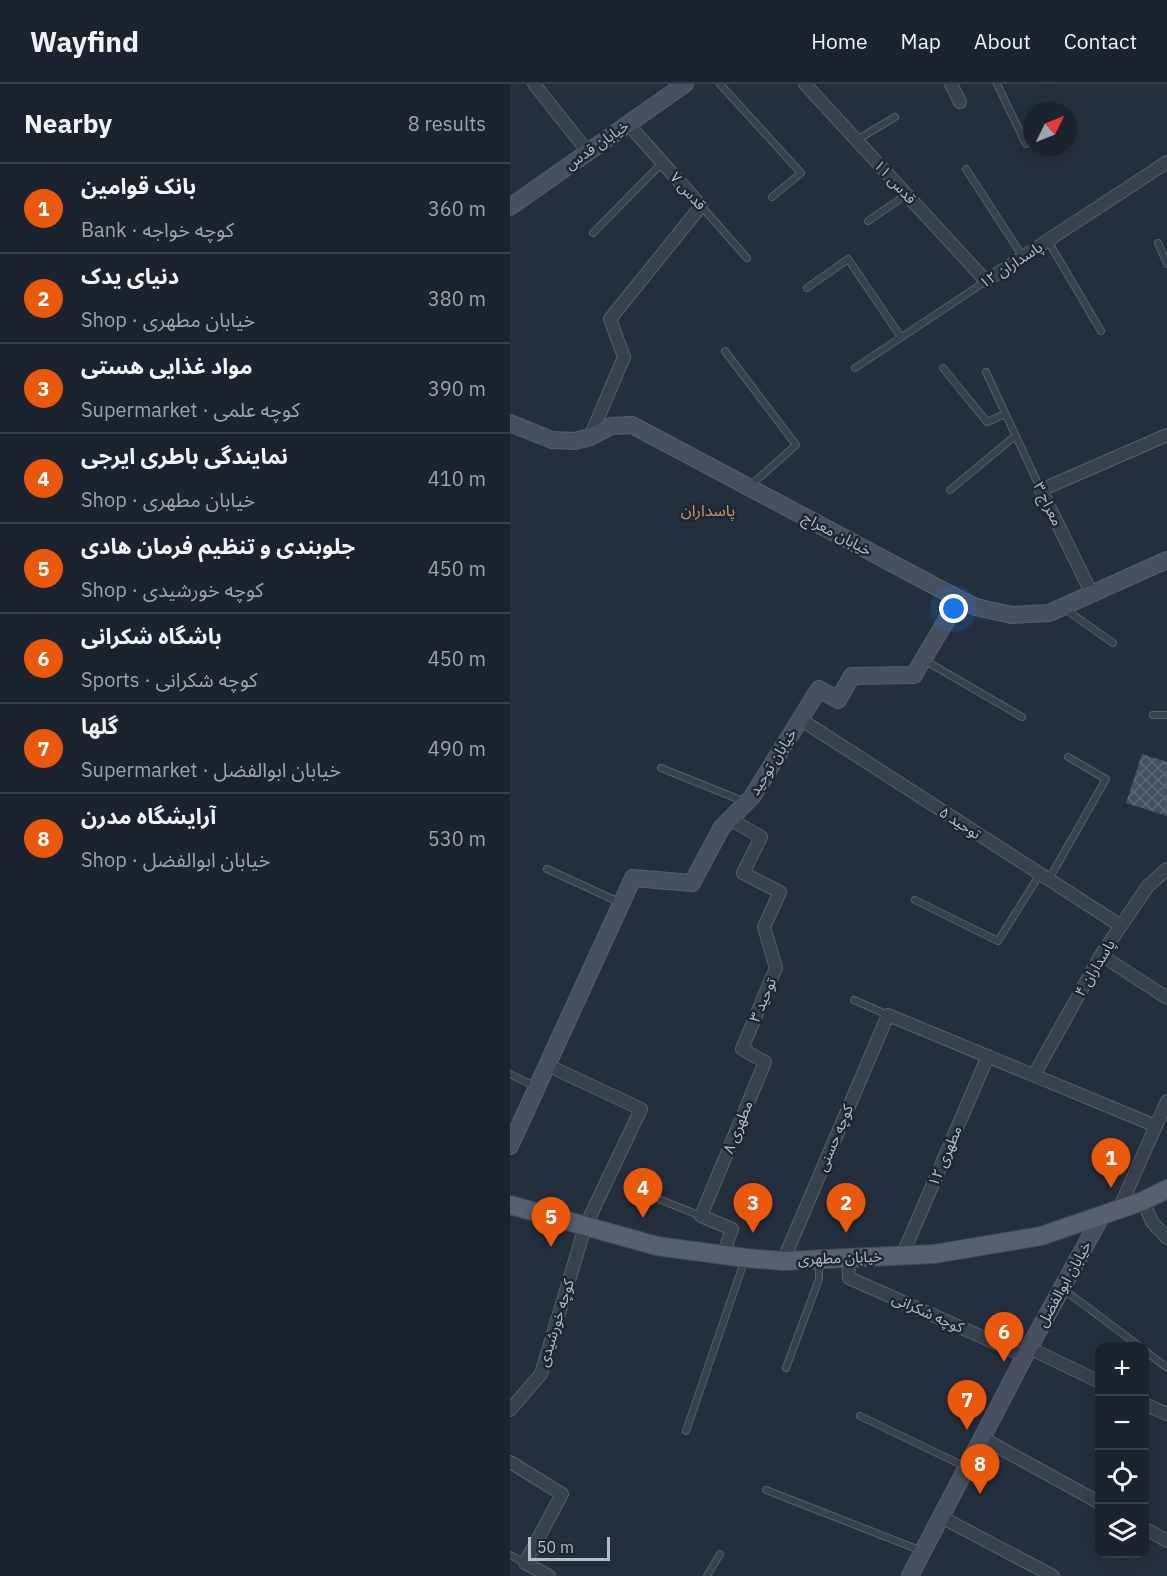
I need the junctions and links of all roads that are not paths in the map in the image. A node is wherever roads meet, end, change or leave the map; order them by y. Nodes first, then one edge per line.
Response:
1 (534, 84) edge
2 (685, 84) edge
3 (720, 84) edge
4 (805, 84) edge
5 (951, 84) edge
6 (997, 84) edge
7 (960, 102) dead end
8 (895, 117) dead end
9 (628, 124) junction
10 (1023, 138) edge
11 (856, 140) junction
12 (588, 152) junction
13 (1167, 162) edge
14 (663, 163) junction
15 (966, 169) dead end
16 (907, 195) junction
17 (772, 197) dead end
18 (701, 206) junction
19 (510, 207) edge
20 (868, 221) dead end
21 (593, 233) dead end
22 (1047, 241) junction
23 (1158, 243) dead end
24 (1023, 257) junction
25 (747, 258) dead end
26 (1167, 264) edge
27 (986, 281) junction
28 (807, 288) dead end
29 (1101, 332) dead end
30 (902, 337) junction
31 (725, 351) dead end
32 (855, 368) dead end
33 (943, 368) dead end
34 (986, 372) dead end
35 (1005, 414) junction
36 (510, 423) edge
37 (1167, 435) edge
38 (1015, 436) junction
39 (590, 437) junction
40 (749, 486) junction
41 (950, 490) dead end
42 (1041, 490) junction
43 (1167, 560) edge
44 (1092, 594) junction
45 (959, 599) junction
46 (1062, 607) junction
47 (1113, 643) dead end
48 (923, 660) junction
49 (1153, 715) dead end
50 (1167, 715) edge
51 (1022, 717) dead end
52 (800, 719) junction
53 (1068, 757) dead end
54 (661, 768) dead end
55 (747, 802) junction
56 (730, 819) junction
57 (1167, 868) edge
58 (547, 869) dead end
59 (1044, 877) junction
60 (915, 900) dead end
61 (621, 903) junction
62 (1121, 926) junction
63 (1101, 955) junction
64 (1167, 998) edge
65 (854, 1000) dead end
66 (888, 1014) junction
67 (742, 1049) joint
68 (988, 1056) junction
69 (547, 1065) junction
70 (510, 1074) edge
71 (1034, 1075) junction
72 (537, 1088) junction
73 (1167, 1101) edge
74 (1156, 1126) junction
75 (510, 1146) edge
76 (1167, 1190) edge
77 (661, 1200) dead end
78 (1143, 1201) junction
79 (510, 1205) edge
80 (1110, 1212) junction
81 (701, 1216) junction
82 (585, 1227) junction
83 (1167, 1238) edge
84 (723, 1255) junction
85 (902, 1256) junction
86 (746, 1258) junction
87 (848, 1258) junction
88 (819, 1259) junction
89 (783, 1261) junction
90 (1062, 1287) junction
91 (1133, 1342) edge
92 (1027, 1352) junction
93 (1149, 1353) edge
94 (1167, 1366) edge
95 (786, 1368) dead end
96 (1095, 1380) edge
97 (1149, 1406) edge
98 (510, 1410) edge
99 (1167, 1414) edge
100 (861, 1416) dead end
101 (686, 1431) dead end
102 (982, 1438) junction
103 (510, 1462) edge
104 (967, 1467) junction
105 (766, 1490) dead end
106 (1095, 1500) edge
107 (941, 1517) junction
108 (1149, 1531) edge
109 (1167, 1541) edge
110 (923, 1551) junction
111 (720, 1554) dead end
112 (510, 1555) edge
113 (525, 1563) junction
114 (549, 1576) edge
115 (707, 1576) edge
116 (910, 1576) edge
117 (1053, 1576) edge

1 - 12 street
2 - 9 street, خیابان قدس
3 - 17 lane
4 - 11 street, قدس ۱۱
5 - 7 street
6 - 10 lane
8 - 11 lane
9 - 12 street, خیابان قدس
9 - 14 street, قدس ۷
11 - 16 street, قدس ۱۱
12 - 19 street, خیابان قدس
13 - 22 street, پاسداران ۱۲
14 - 18 street, قدس ۷
14 - 21 lane
15 - 24 lane
16 - 20 lane
16 - 27 street, قدس ۱۱
18 - 25 lane, قدس ۷
18 - 39 street
22 - 24 street, پاسداران ۱۲
22 - 29 lane
23 - 26 lane
24 - 27 street, پاسداران ۱۲
27 - 30 lane, پاسداران ۱۲
28 - 30 lane
30 - 32 lane, پاسداران ۱۲
31 - 40 lane
33 - 35 lane
34 - 35 lane, معراج ۳
35 - 38 lane, معراج ۳
36 - 39 street, خیابان معراج
37 - 42 street
38 - 41 lane
38 - 42 lane, معراج ۳
39 - 40 street, خیابان معراج
40 - 45 street, خیابان معراج
42 - 44 street, معراج ۳
43 - 44 street, خیابان معراج
44 - 46 street, خیابان معراج
45 - 46 street, خیابان معراج
45 - 48 street, خیابان توحید
46 - 47 lane
48 - 51 lane
48 - 52 street, خیابان توحید
49 - 50 lane
52 - 55 street, خیابان توحید
52 - 59 street, توحید ۵
53 - 59 lane
54 - 55 lane
55 - 56 street, خیابان توحید
56 - 61 street, خیابان توحید
56 - 67 street, توحید ۳
57 - 62 street, پاسداران ۴
58 - 61 lane
59 - 60 lane
59 - 62 street, توحید ۵
61 - 69 street, خیابان توحید
62 - 63 street, پاسداران ۴
63 - 64 street
63 - 71 street, پاسداران ۴
65 - 66 lane
66 - 68 street
66 - 89 street, کوچه حسنی
67 - 81 street, مطهری ۸
68 - 71 street
68 - 85 street, مطهری ۱۲
69 - 72 street, خیابان توحید
69 - 82 street, کوچه خورشیدی
70 - 72 lane
71 - 74 street
72 - 75 street, خیابان توحید
73 - 74 street
74 - 80 street
76 - 78 main road, خیابان مطهری
77 - 81 lane
78 - 80 main road, خیابان مطهری
78 - 83 street
79 - 82 main road, خیابان مطهری
80 - 85 main road, خیابان مطهری
80 - 90 street, خیابان ابوالفضل
81 - 84 street
82 - 84 main road, خیابان مطهری
82 - 98 street, کوچه خورشیدی
84 - 86 main road, خیابان مطهری
85 - 87 main road, خیابان مطهری
86 - 89 main road, خیابان مطهری
86 - 101 lane
87 - 88 main road, خیابان مطهری
87 - 92 street, کوچه شکرانی
88 - 89 main road, خیابان مطهری
88 - 95 lane
90 - 91 lane
90 - 92 street, خیابان ابوالفضل
92 - 96 street
92 - 102 street, خیابان ابوالفضل
93 - 94 lane
97 - 99 street
100 - 104 lane
102 - 104 street, خیابان ابوالفضل
102 - 106 street
103 - 113 street
104 - 107 street, خیابان ابوالفضل
105 - 110 lane
107 - 110 street, خیابان ابوالفضل
107 - 117 street
108 - 109 street
110 - 116 street, خیابان ابوالفضل
111 - 115 lane
112 - 113 lane
113 - 114 street

